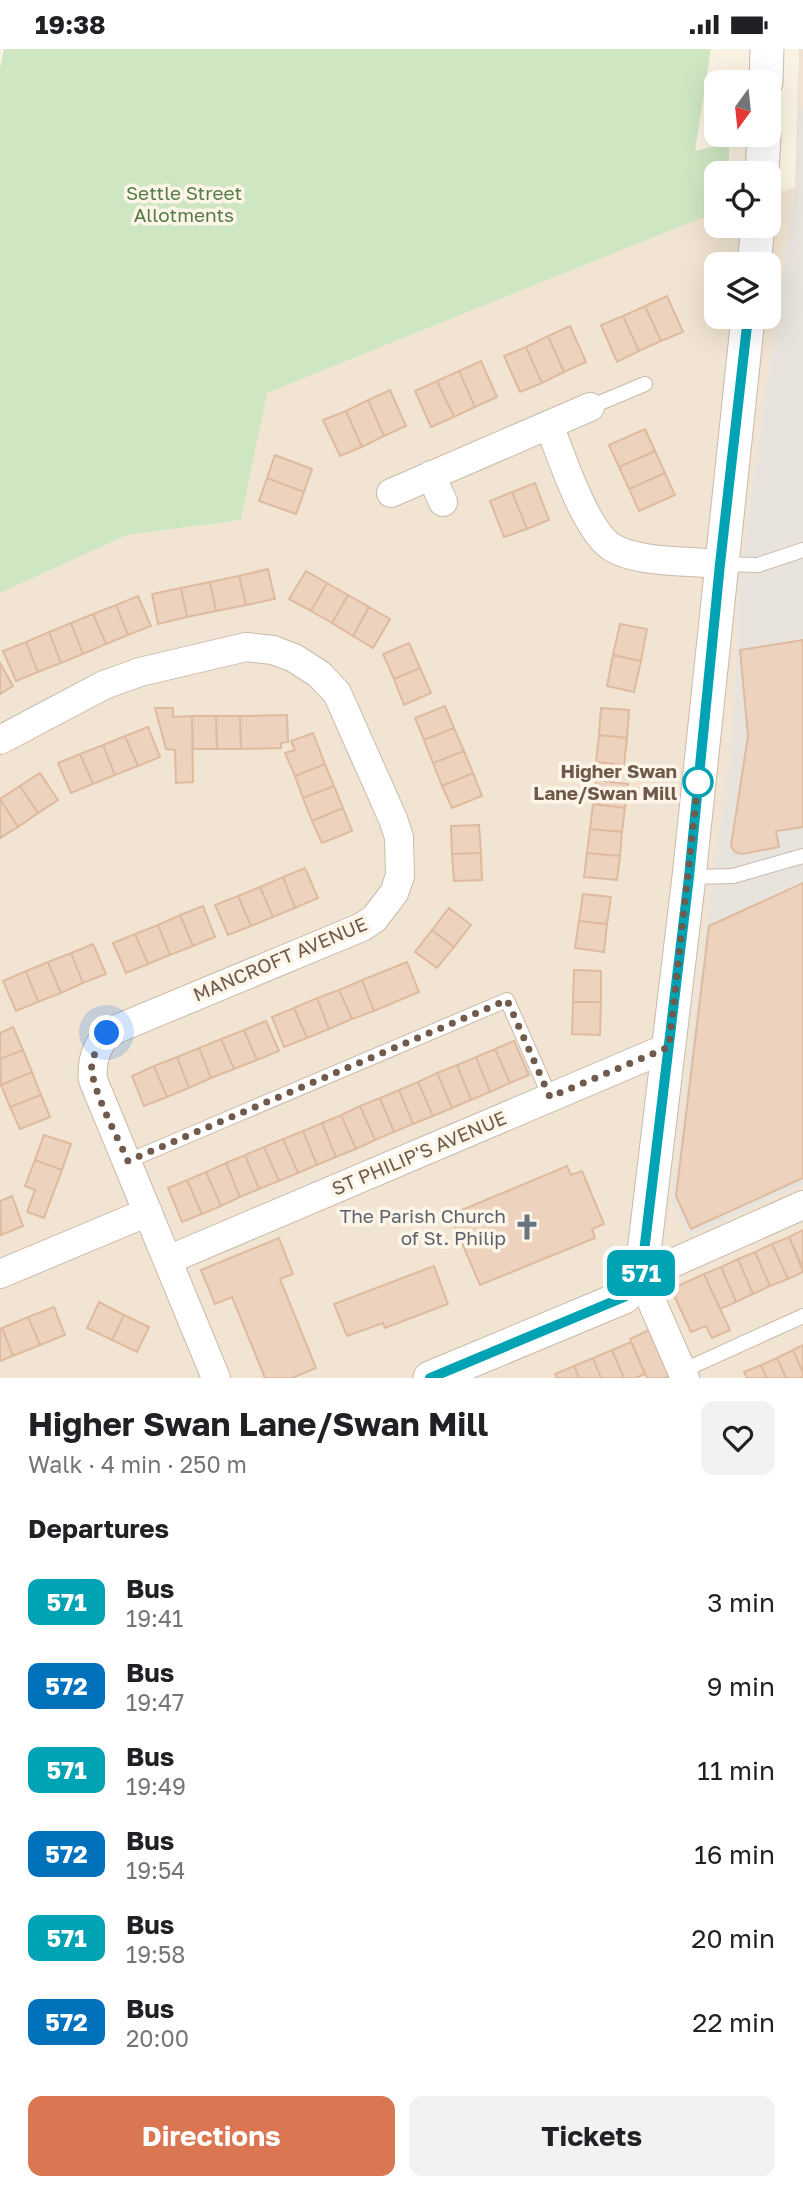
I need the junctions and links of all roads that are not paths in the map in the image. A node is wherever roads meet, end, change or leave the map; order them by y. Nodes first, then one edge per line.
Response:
1 (767, 49) edge
2 (766, 70) edge
3 (747, 329) edge
4 (645, 384) dead end
5 (590, 407) joint
6 (549, 425) junction
7 (431, 475) junction
8 (391, 493) dead end
9 (443, 502) dead end
10 (803, 550) edge
11 (720, 564) junction
12 (0, 740) edge
13 (803, 856) edge
14 (689, 877) junction
15 (669, 1047) junction
16 (550, 1097) junction
17 (128, 1161) junction
18 (803, 1205) edge
19 (148, 1212) junction
20 (168, 1260) junction
21 (0, 1274) edge
22 (641, 1277) junction
23 (803, 1316) edge
24 (684, 1374) edge
25 (216, 1378) edge
26 (430, 1378) edge

1 - 2 street
3 - 11 street
4 - 5 lane
5 - 6 street
6 - 7 street
6 - 11 street
7 - 8 street
7 - 9 street
10 - 11 lane
11 - 14 street
12 - 17 street, MANCROFT AVENUE
13 - 14 lane
14 - 15 street
15 - 16 street, ST PHILIP'S AVENUE
15 - 22 street
16 - 17 lane
16 - 20 street, ST PHILIP'S AVENUE
17 - 19 street, MANCROFT AVENUE
18 - 22 street
19 - 20 street, MANCROFT AVENUE
19 - 21 street
20 - 25 street, MANCROFT AVENUE
22 - 24 street
22 - 26 street
23 - 24 lane

